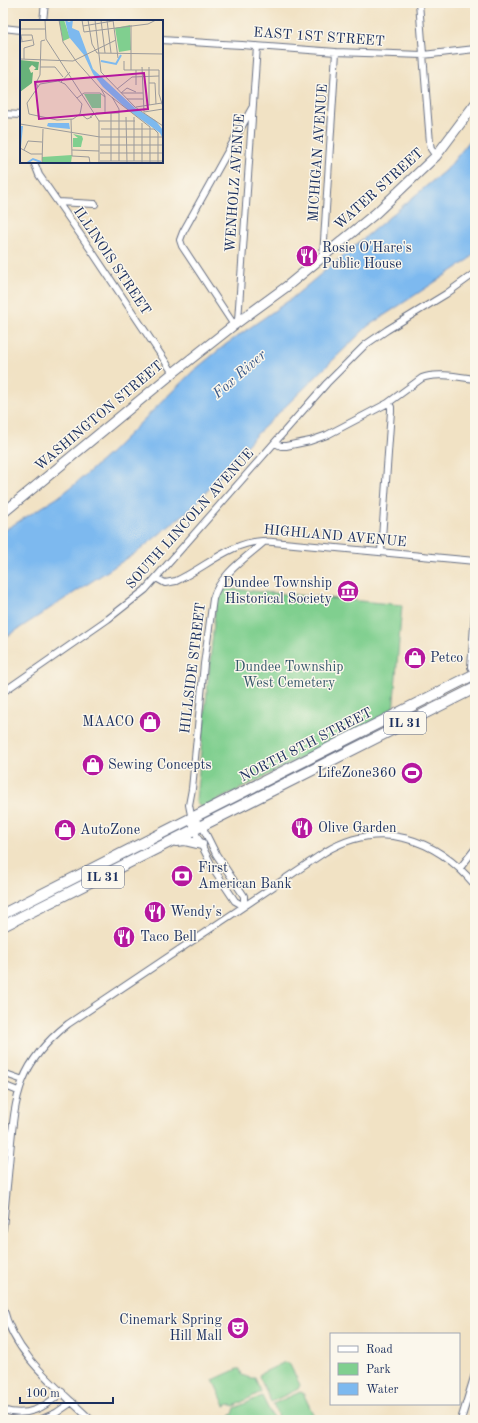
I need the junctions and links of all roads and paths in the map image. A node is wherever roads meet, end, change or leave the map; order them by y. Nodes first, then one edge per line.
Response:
1 (45, 3) edge
2 (419, 3) edge
3 (43, 20) edge
4 (3, 28) edge
5 (20, 30) edge
6 (163, 40) edge
7 (257, 46) junction
8 (475, 49) edge
9 (336, 52) junction
10 (423, 55) junction
11 (475, 104) edge
12 (253, 107) junction
13 (3, 114) edge
14 (20, 115) edge
15 (436, 156) junction
16 (34, 163) edge
17 (58, 202) junction
18 (95, 204) dead end
19 (323, 256) junction
20 (475, 273) edge
21 (236, 323) junction
22 (213, 341) joint
23 (172, 373) junction
24 (475, 378) edge
25 (388, 403) junction
26 (275, 443) junction
27 (3, 513) edge
28 (265, 541) junction
29 (381, 552) junction
30 (475, 561) edge
31 (156, 578) junction
32 (475, 611) edge
33 (475, 674) edge
34 (475, 688) edge
35 (3, 692) edge
36 (369, 728) junction
37 (374, 738) junction
38 (192, 818) junction
39 (198, 828) junction
40 (172, 842) junction
41 (201, 844) junction
42 (475, 849) edge
43 (460, 868) junction
44 (475, 885) edge
45 (244, 906) junction
46 (3, 914) edge
47 (3, 926) edge
48 (3, 1073) edge
49 (23, 1080) junction
50 (3, 1085) edge
51 (18, 1091) junction
52 (3, 1229) edge
53 (3, 1307) edge
54 (475, 1374) edge
55 (62, 1392) junction
56 (72, 1402) junction
57 (3, 1410) edge
58 (40, 1420) edge
59 (91, 1420) edge
60 (461, 1420) edge

1 - 3 street
2 - 10 street
4 - 5 street
6 - 7 street, EAST 1ST STREET
7 - 9 street, EAST 1ST STREET
7 - 12 street, WENHOLZ AVENUE
8 - 10 street, EAST 1ST STREET
9 - 10 street, EAST 1ST STREET
9 - 19 street, MICHIGAN AVENUE
10 - 15 street
11 - 15 street, WATER STREET
12 - 21 street, WENHOLZ AVENUE
12 - 21 street
13 - 14 street
15 - 19 street, WATER STREET
16 - 17 street, ILLINOIS STREET
17 - 18 street
17 - 23 street, ILLINOIS STREET
19 - 21 street, WATER STREET
20 - 26 street, SOUTH LINCOLN AVENUE
21 - 22 street, WATER STREET
22 - 23 street, WASHINGTON STREET
23 - 27 street, WASHINGTON STREET
24 - 25 street
25 - 26 street
25 - 29 street
26 - 31 street, SOUTH LINCOLN AVENUE
28 - 29 street, HIGHLAND AVENUE
28 - 31 street, HIGHLAND AVENUE
28 - 38 street, HILLSIDE STREET
29 - 30 street, HIGHLAND AVENUE
31 - 35 street, SOUTH LINCOLN AVENUE
32 - 33 street
33 - 36 main road, NORTH 8TH STREET
34 - 37 main road, NORTH 8TH STREET / IL 31
36 - 37 main road
36 - 38 main road, NORTH 8TH STREET
37 - 39 main road, NORTH 8TH STREET / IL 31
38 - 39 street, HILLSIDE STREET
38 - 46 main road, NORTH 8TH STREET
39 - 40 main road, IL 31
39 - 41 street
39 - 45 street
40 - 41 main road
40 - 47 main road, IL 31
41 - 45 street
42 - 43 street
43 - 44 street
43 - 45 street
45 - 49 street
48 - 49 street
49 - 51 street
50 - 51 street
51 - 52 street
53 - 55 street
54 - 60 street
55 - 56 street
55 - 57 street
56 - 58 street
56 - 59 street

